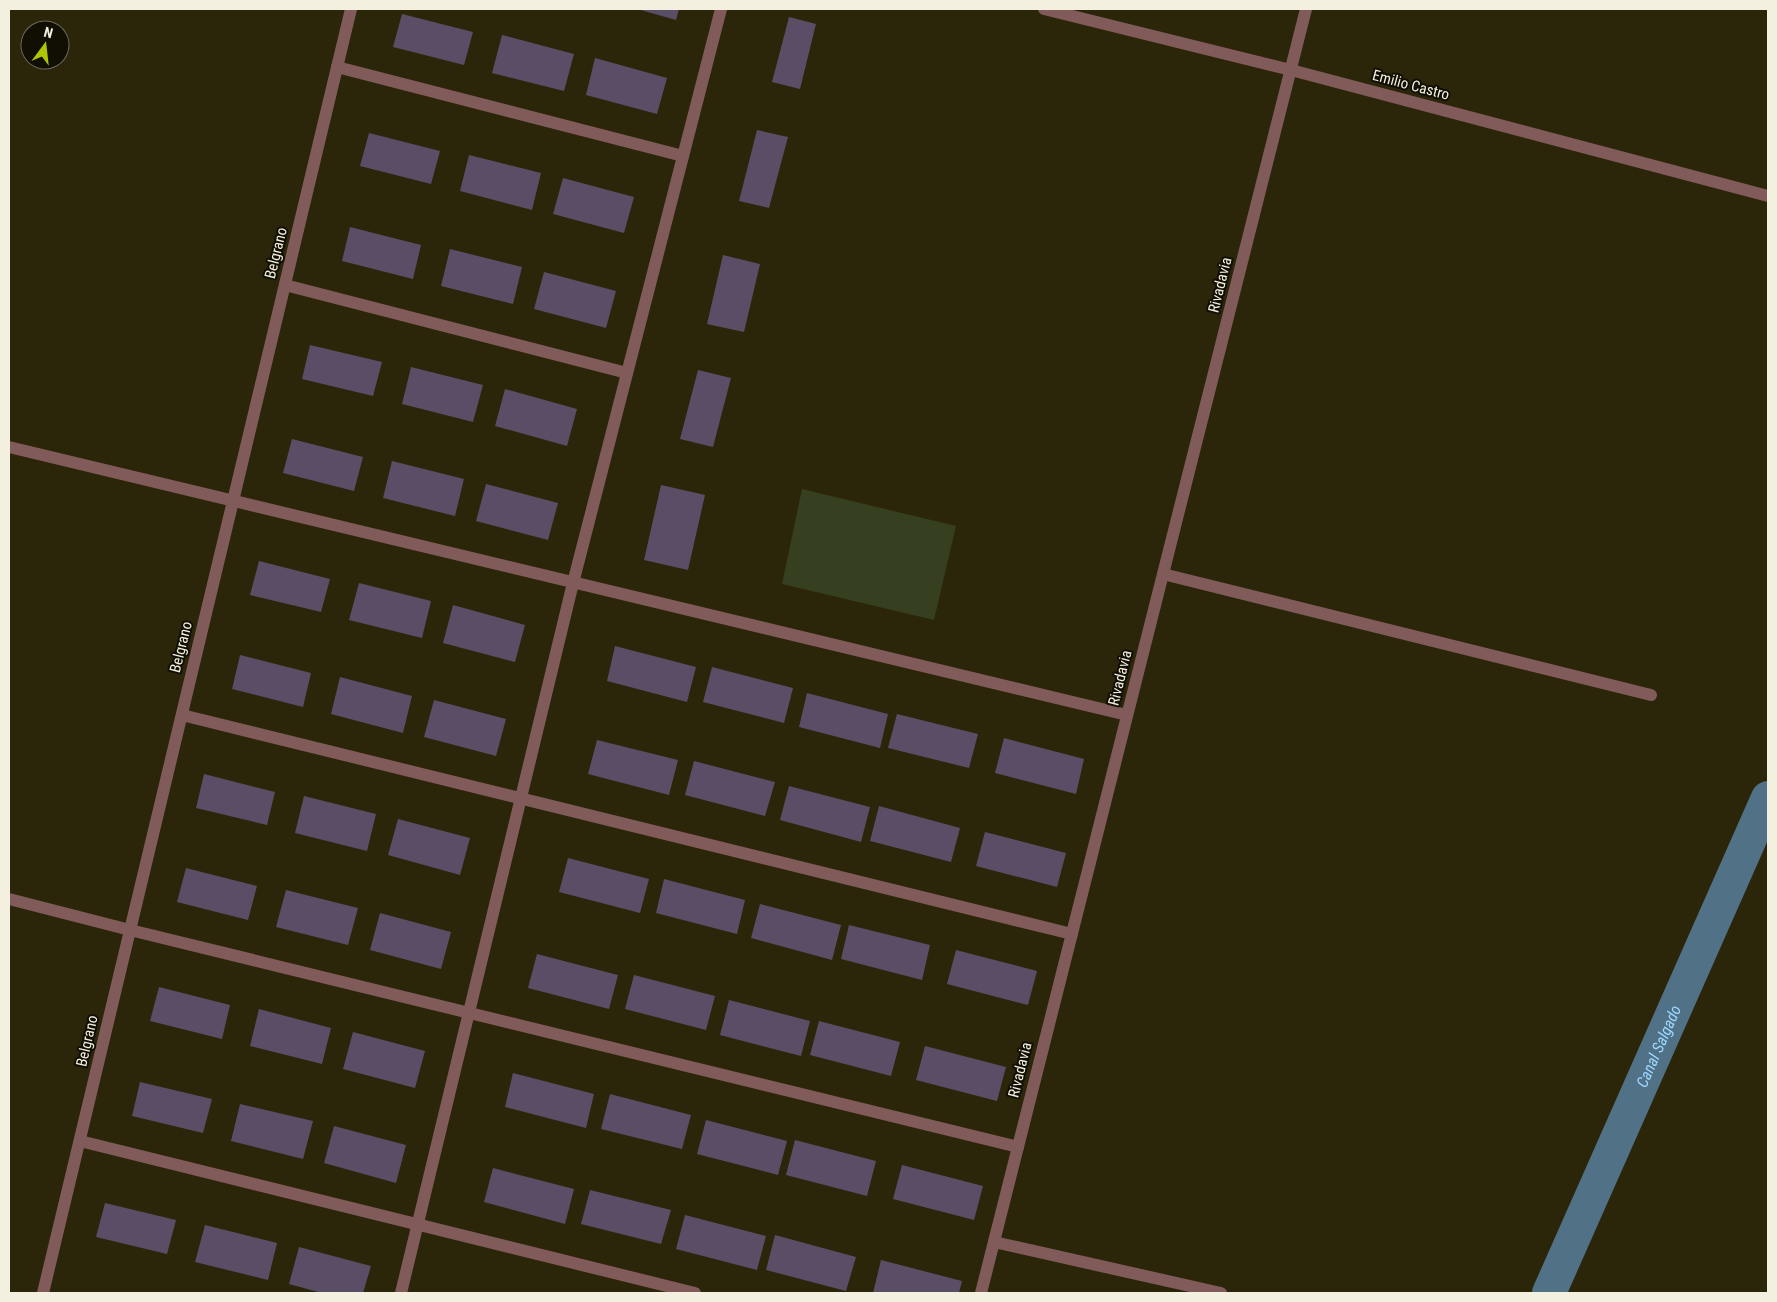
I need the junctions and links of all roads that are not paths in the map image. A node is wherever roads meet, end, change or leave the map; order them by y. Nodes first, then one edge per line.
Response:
1 (351, 9) edge
2 (721, 9) edge
3 (1044, 9) edge
4 (1306, 9) edge
5 (337, 67) junction
6 (1291, 70) junction
7 (683, 156) junction
8 (1768, 196) edge
9 (285, 285) junction
10 (627, 373) junction
11 (9, 447) edge
12 (233, 501) junction
13 (1163, 574) junction
14 (572, 583) junction
15 (1650, 695) dead end
16 (182, 715) junction
17 (1127, 715) junction
18 (521, 798) junction
19 (9, 899) edge
20 (130, 930) junction
21 (1072, 934) junction
22 (468, 1013) junction
23 (80, 1142) junction
24 (1018, 1147) junction
25 (417, 1225) junction
26 (994, 1242) junction
27 (43, 1293) edge
28 (400, 1293) edge
29 (695, 1293) edge
30 (981, 1293) edge
31 (1221, 1293) edge

1 - 5 street, Belgrano
2 - 7 street
3 - 6 street, Emilio Castro
4 - 6 street, Rivadavia
5 - 7 street
5 - 9 street, Belgrano
6 - 8 street, Emilio Castro
6 - 13 street, Rivadavia
7 - 10 street
9 - 10 street
9 - 12 street, Belgrano
10 - 14 street
11 - 12 street
12 - 14 street
12 - 16 street, Belgrano
13 - 15 street
13 - 17 street, Rivadavia
14 - 17 street
14 - 18 street
16 - 18 street
16 - 20 street, Belgrano
17 - 21 street, Rivadavia
18 - 21 street
18 - 22 street
19 - 20 street
20 - 22 street
20 - 23 street, Belgrano
21 - 24 street, Rivadavia
22 - 24 street
22 - 25 street
23 - 25 street
23 - 27 street, Belgrano
24 - 26 street, Rivadavia
25 - 28 street
25 - 29 street
26 - 30 street, Rivadavia
26 - 31 street

